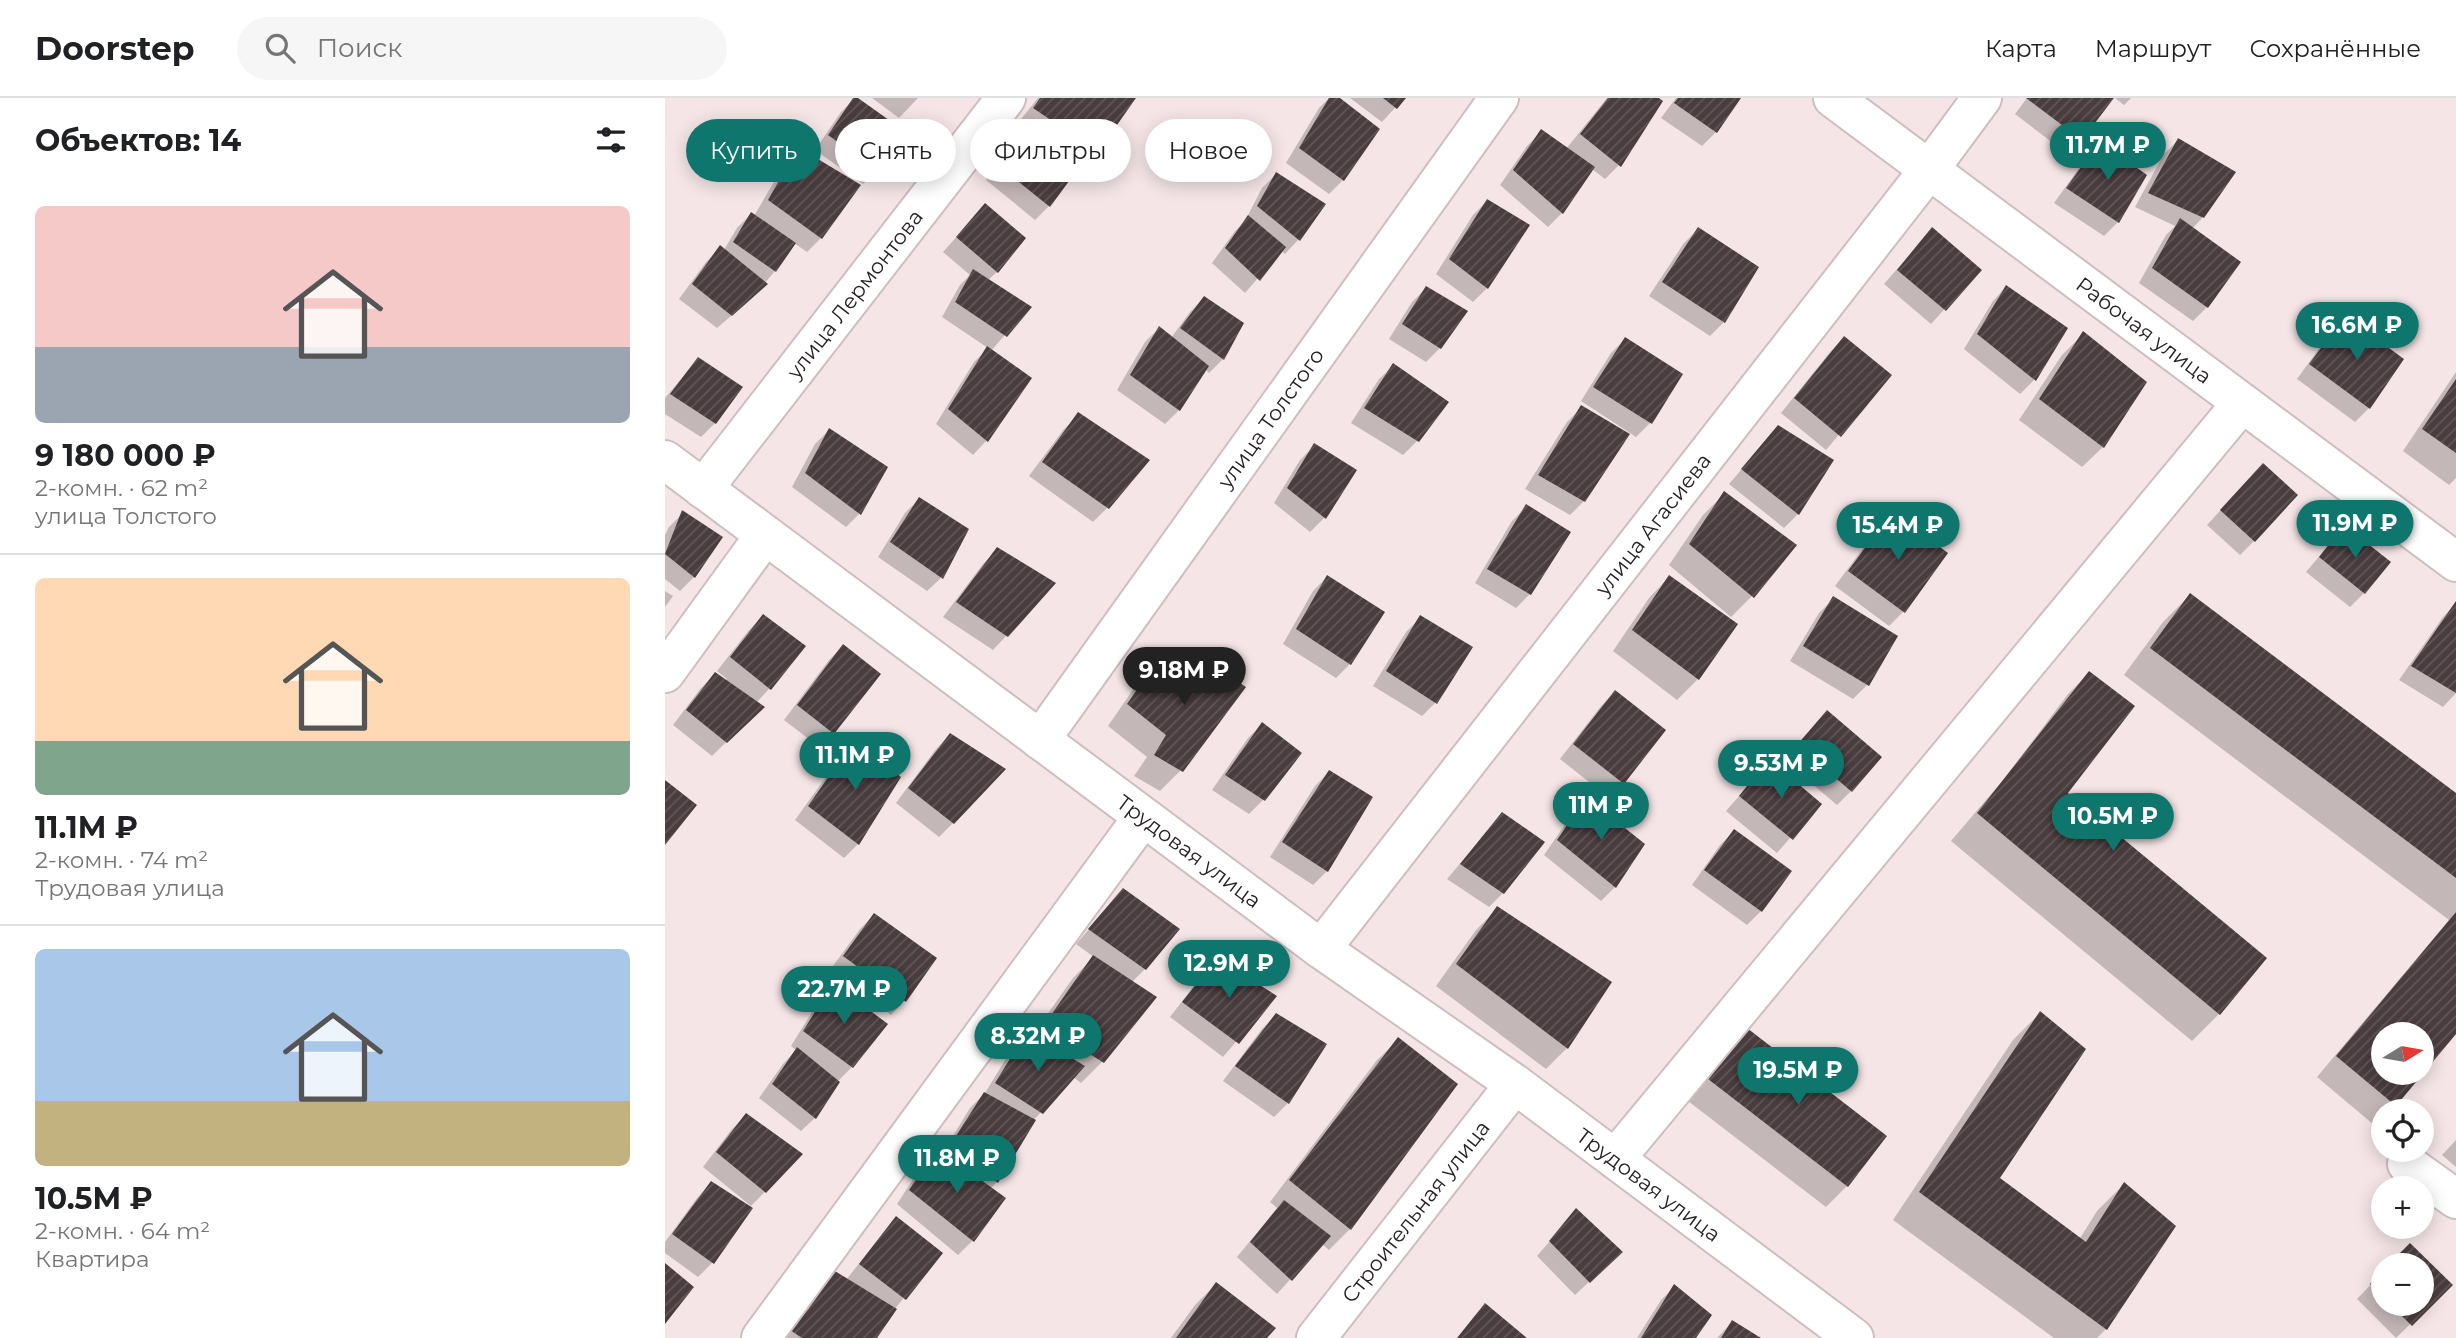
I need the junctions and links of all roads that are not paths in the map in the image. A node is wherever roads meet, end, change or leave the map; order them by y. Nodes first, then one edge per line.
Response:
1 (1006, 98) edge
2 (1499, 98) edge
3 (1833, 98) edge
4 (1982, 98) edge
5 (1929, 171) junction
6 (2242, 403) junction
7 (665, 460) edge
8 (703, 489) junction
9 (765, 535) junction
10 (2456, 562) edge
11 (665, 673) edge
12 (1040, 740) junction
13 (1143, 817) junction
14 (1321, 949) junction
15 (1515, 1084) junction
16 (1615, 1159) junction
17 (2407, 1164) dead end
18 (2456, 1199) edge
19 (761, 1338) edge
20 (1316, 1338) edge
21 (1854, 1338) edge

1 - 8 street, улица Лермонтова
2 - 12 street, улица Толстого
3 - 5 street, Рабочая улица
4 - 5 street, улица Агасиева
5 - 6 street, Рабочая улица
5 - 14 street, улица Агасиева
6 - 10 street, Рабочая улица
6 - 16 street
7 - 8 street, Трудовая улица
8 - 9 street, Трудовая улица
9 - 11 street
9 - 12 street, Трудовая улица
12 - 13 street, Трудовая улица
13 - 14 street, Трудовая улица
13 - 19 street
14 - 15 street, Трудовая улица
15 - 16 street, Трудовая улица
15 - 20 street, Строительная улица
16 - 21 street, Трудовая улица
17 - 18 street

